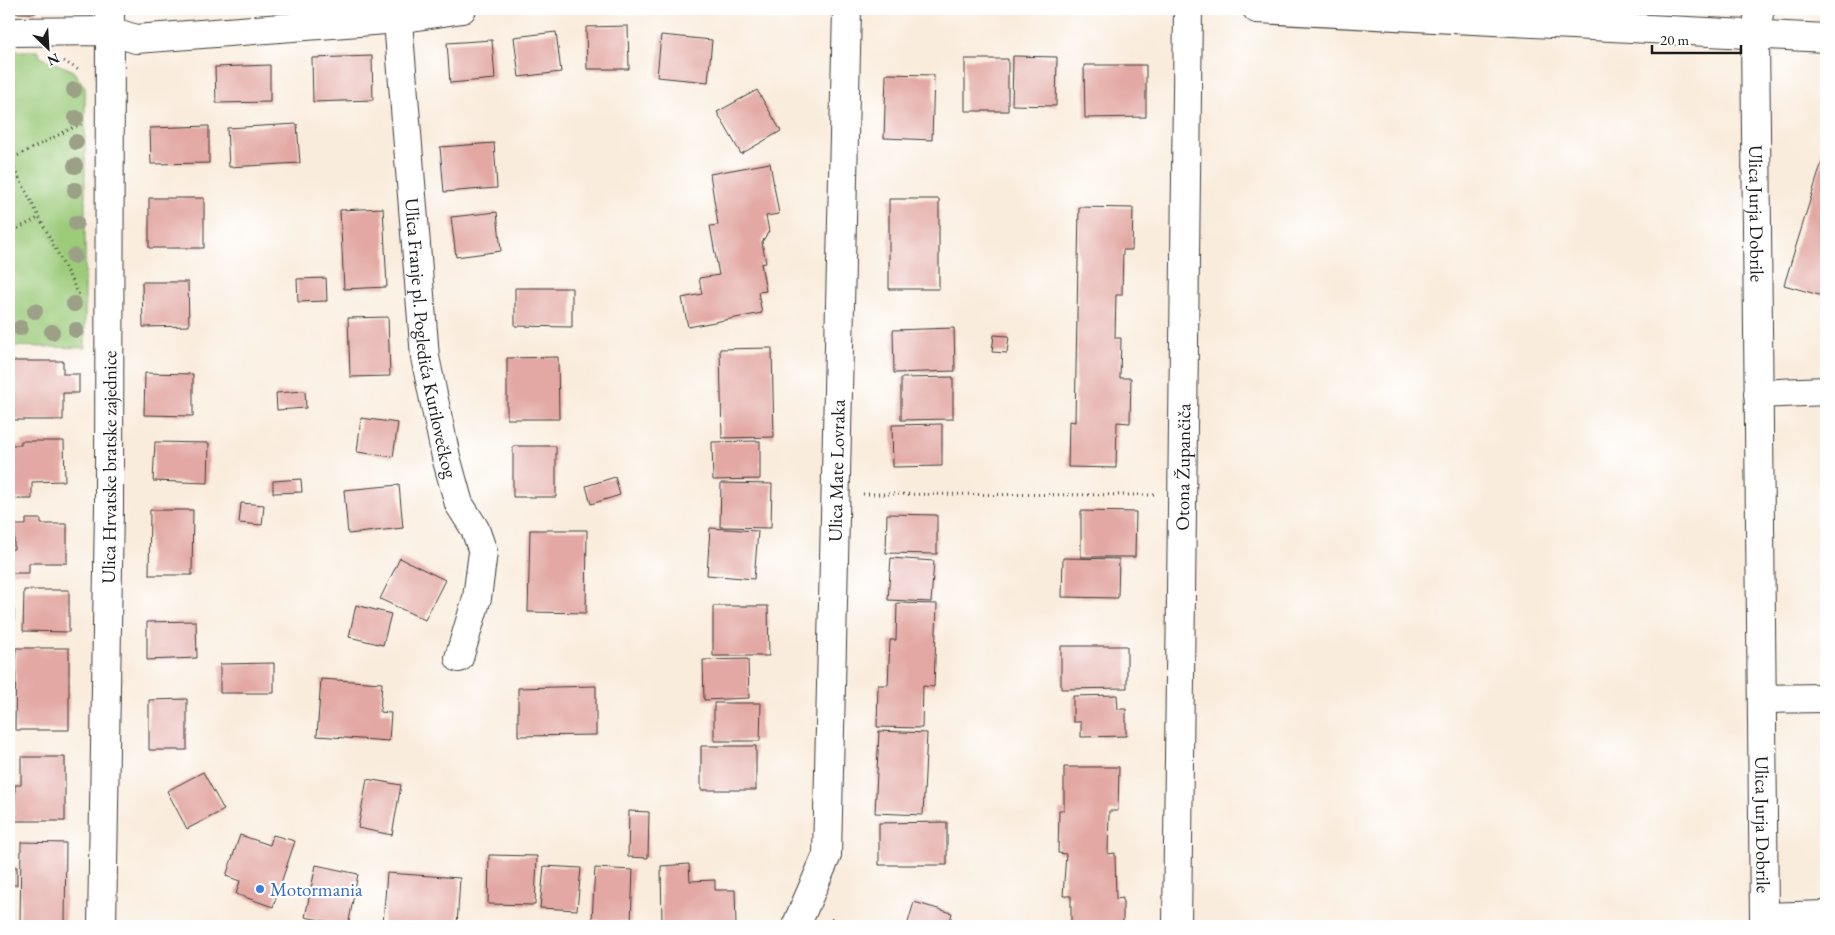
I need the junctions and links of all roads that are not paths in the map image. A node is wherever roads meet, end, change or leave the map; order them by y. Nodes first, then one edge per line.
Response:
1 (462, 9) edge
2 (847, 9) edge
3 (1188, 9) edge
4 (1257, 9) edge
5 (398, 14) edge
6 (110, 20) edge
7 (1757, 21) edge
8 (9, 32) edge
9 (1826, 38) edge
10 (1826, 391) edge
11 (1758, 394) junction
12 (459, 658) dead end
13 (1826, 698) edge
14 (1762, 699) junction
15 (1826, 915) edge
16 (102, 926) edge
17 (796, 926) edge
18 (1177, 926) edge

1 - 5 street
2 - 17 street, Ulica Mate Lovraka
3 - 18 street, Otona Župančiča
4 - 7 street
5 - 6 street
5 - 12 street, Ulica Franje pl. Pogledića Kurilovečkog
6 - 8 street
6 - 16 street, Ulica Hrvatske bratske zajednice
7 - 9 street
7 - 11 street, Ulica Jurja Dobrile
10 - 11 street
11 - 14 street, Ulica Jurja Dobrile
13 - 14 street
14 - 15 street, Ulica Jurja Dobrile

